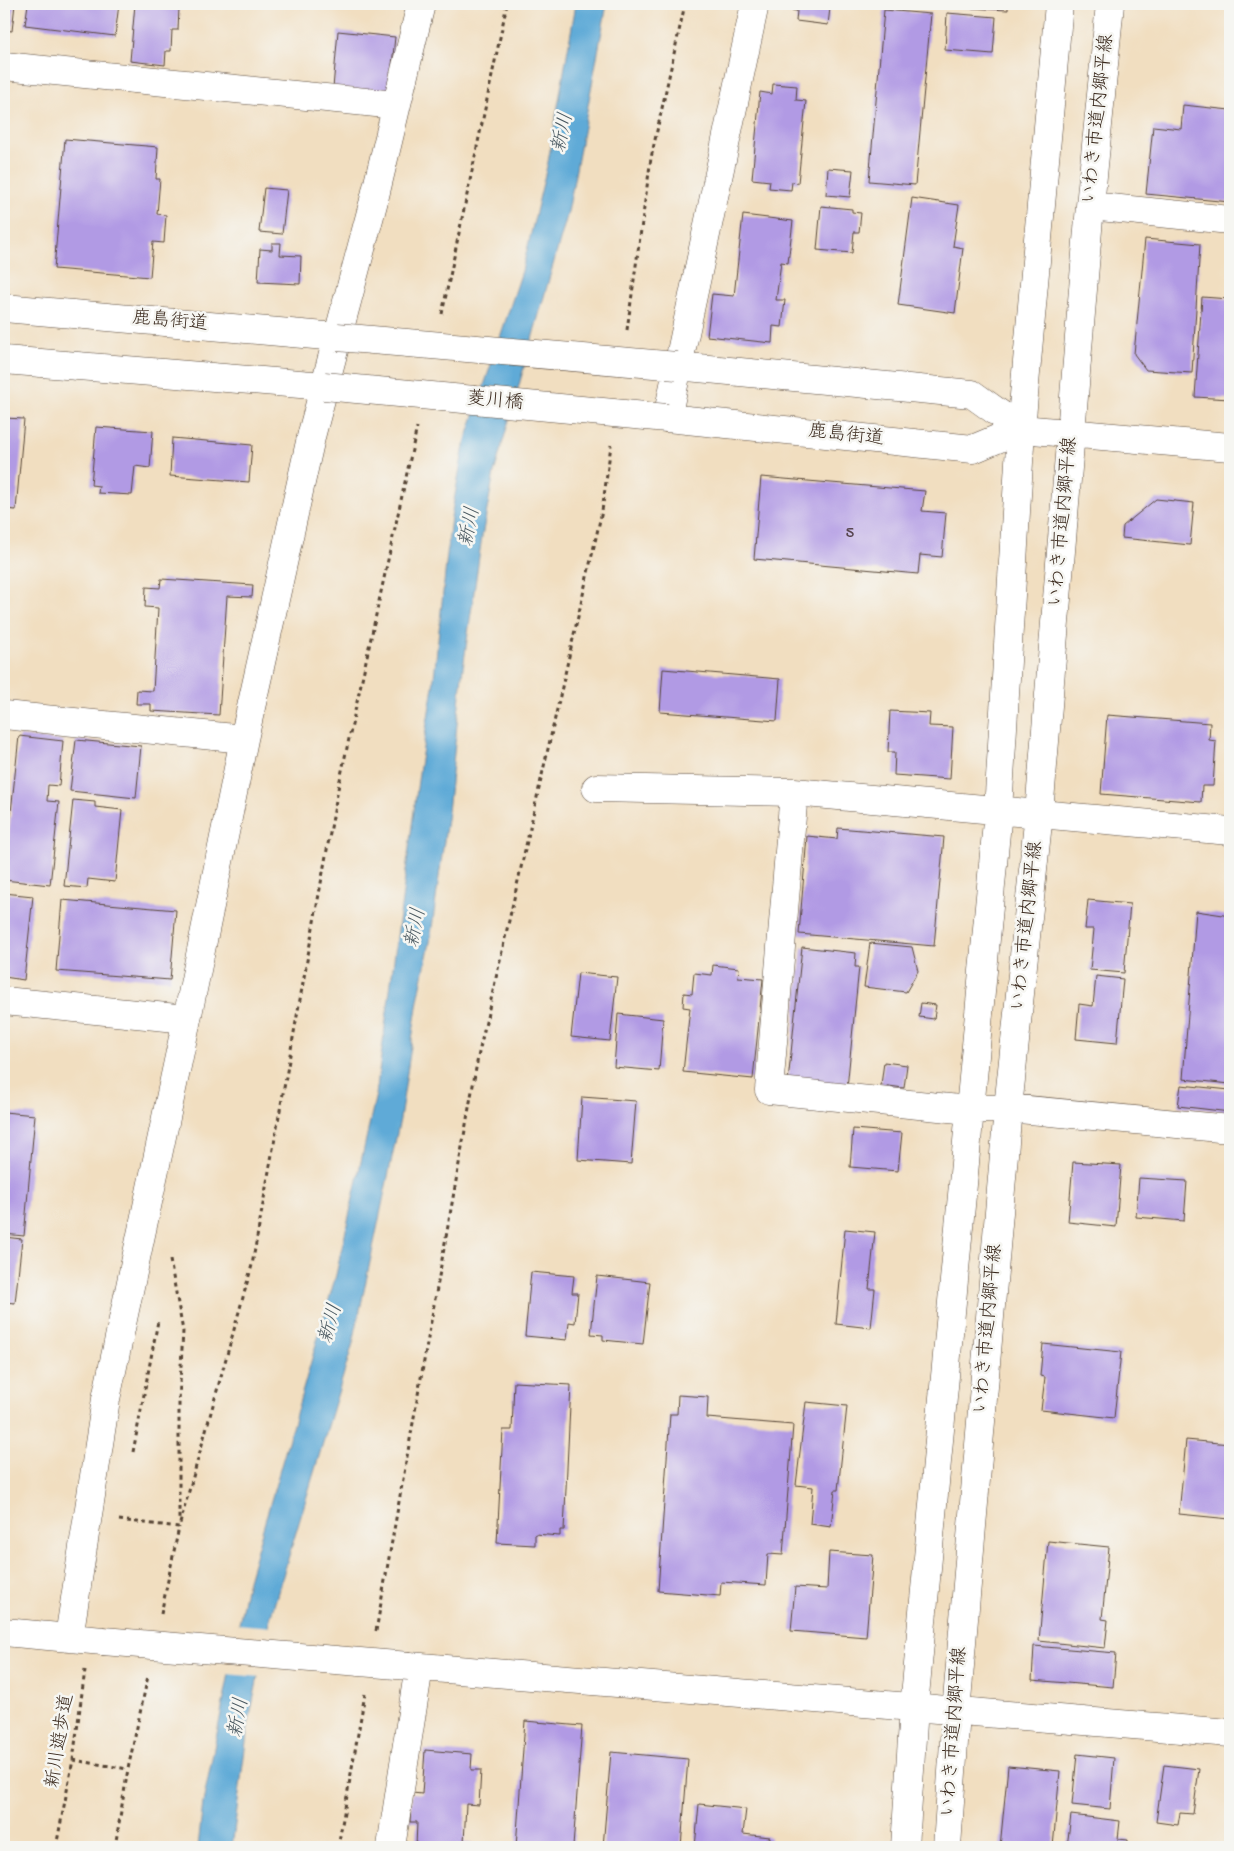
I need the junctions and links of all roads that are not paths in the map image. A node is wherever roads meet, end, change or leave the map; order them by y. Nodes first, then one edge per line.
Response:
1 (421, 4) edge
2 (754, 4) edge
3 (1059, 4) edge
4 (1110, 4) edge
5 (4, 66) edge
6 (396, 105) junction
7 (1090, 206) junction
8 (1230, 220) edge
9 (4, 308) edge
10 (337, 337) junction
11 (4, 360) edge
12 (678, 366) junction
13 (324, 386) junction
14 (667, 418) junction
15 (1021, 429) junction
16 (1071, 433) junction
17 (1230, 447) edge
18 (4, 714) edge
19 (244, 739) junction
20 (596, 788) dead end
21 (794, 792) junction
22 (998, 811) junction
23 (1040, 813) junction
24 (1230, 831) edge
25 (4, 1001) edge
26 (187, 1019) junction
27 (1008, 1108) junction
28 (969, 1110) junction
29 (1230, 1129) edge
30 (4, 1632) edge
31 (87, 1639) junction
32 (414, 1667) junction
33 (914, 1707) junction
34 (956, 1712) junction
35 (1230, 1734) edge
36 (391, 1847) edge
37 (905, 1847) edge
38 (947, 1847) edge

1 - 6 street
2 - 12 street
3 - 15 street
4 - 7 street, いわき市道内郷平線
5 - 6 street
6 - 10 street
7 - 8 street
7 - 16 street, いわき市道内郷平線
9 - 10 street, 鹿島街道
10 - 12 street, bridge
10 - 13 street
11 - 13 street
12 - 14 street
12 - 15 street
13 - 14 street, 菱川橋, bridge
13 - 19 street
14 - 15 street, 鹿島街道
15 - 16 street, 鹿島街道
15 - 22 street
16 - 17 street, 鹿島街道
16 - 23 street, いわき市道内郷平線
18 - 19 street
19 - 26 street
20 - 21 street
21 - 22 street
21 - 28 street
22 - 23 street
22 - 28 street
23 - 24 street
23 - 27 street, いわき市道内郷平線
25 - 26 street
26 - 31 street
27 - 28 street
27 - 29 street
27 - 34 street, いわき市道内郷平線
28 - 33 street
30 - 31 street
31 - 32 street, bridge
32 - 33 street
32 - 36 street
33 - 34 street
33 - 37 street
34 - 35 street
34 - 38 street, いわき市道内郷平線

